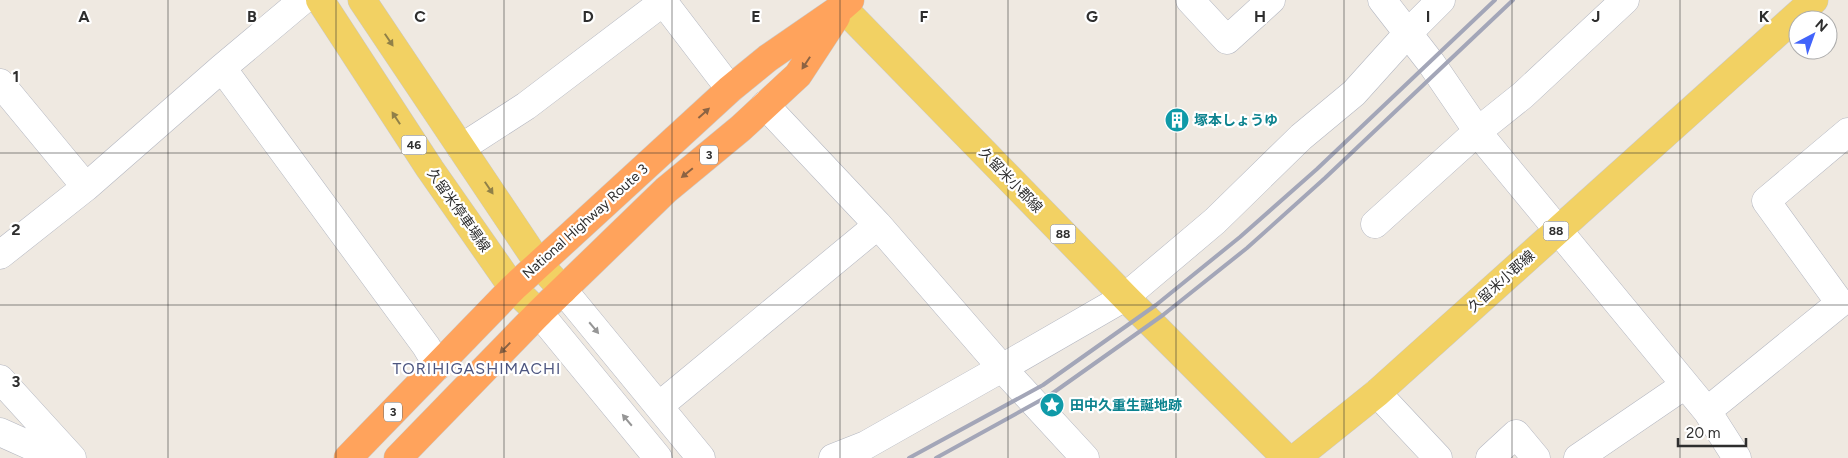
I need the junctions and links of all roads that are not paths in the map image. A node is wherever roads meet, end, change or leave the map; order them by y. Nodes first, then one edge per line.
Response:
1 (303, 0) edge
2 (320, 0) edge
3 (362, 0) edge
4 (1190, 0) edge
5 (1271, 0) edge
6 (1382, 0) edge
7 (1441, 0) edge
8 (1626, 0) edge
9 (1814, 0) edge
10 (663, 1) edge
11 (843, 2) edge
12 (1408, 33) junction
13 (222, 68) junction
14 (0, 83) edge
15 (730, 89) junction
16 (765, 105) junction
17 (1478, 131) junction
18 (1848, 132) edge
19 (461, 148) junction
20 (86, 187) junction
21 (1375, 224) dead end
22 (878, 225) junction
23 (1558, 228) junction
24 (0, 255) edge
25 (539, 264) junction
26 (513, 288) junction
27 (563, 290) junction
28 (1125, 297) junction
29 (539, 313) junction
30 (438, 366) junction
31 (1002, 368) junction
32 (0, 379) edge
33 (1685, 385) junction
34 (1377, 393) junction
35 (659, 406) junction
36 (1707, 411) junction
37 (0, 432) edge
38 (58, 458) edge
39 (72, 458) edge
40 (348, 458) edge
41 (398, 458) edge
42 (658, 458) edge
43 (701, 458) edge
44 (833, 458) edge
45 (1085, 458) edge
46 (1286, 458) edge
47 (1296, 458) edge
48 (1438, 458) edge
49 (1490, 458) edge
50 (1536, 458) edge
51 (1578, 458) edge
52 (1737, 458) edge

1 - 13 street
26 -> 2 main road, 久留米停車場線 / 46
3 -> 19 main road
4 - 5 street
6 - 12 street
7 - 12 street
8 - 17 street
9 - 23 main road, 久留米小郡線 / 88
10 - 15 street
10 - 19 street
11 - 15 highway, National Highway Route 3 / 3
11 -> 16 highway, 3
11 - 28 main road, 久留米小郡線 / 88
12 - 17 street
12 - 28 street
13 - 20 street
13 - 30 street
14 - 20 street
25 -> 15 highway, National Highway Route 3 / 3
16 - 22 street
16 -> 27 highway, 3
17 - 21 street
17 - 23 street
18 - 36 street
19 -> 25 main road
20 - 24 street
22 - 31 street
22 - 35 street
23 - 33 street
23 - 34 main road, 久留米小郡線 / 88
25 - 26 highway, National Highway Route 3 / 3
25 - 27 main road
26 - 29 main road, 久留米停車場線 / 46
26 - 30 highway, National Highway Route 3 / 3
27 - 29 highway, 3
27 -> 35 street
28 - 31 street
28 - 46 main road, 久留米小郡線 / 88
29 -> 41 highway, 3
42 -> 29 street
30 - 40 highway, National Highway Route 3 / 3
31 - 44 street
31 - 45 street
32 - 39 street
33 - 36 street
33 - 51 street
34 - 47 main road, 久留米小郡線 / 88
34 - 48 street
35 - 43 street
36 - 52 street
37 - 38 street
49 - 50 street

